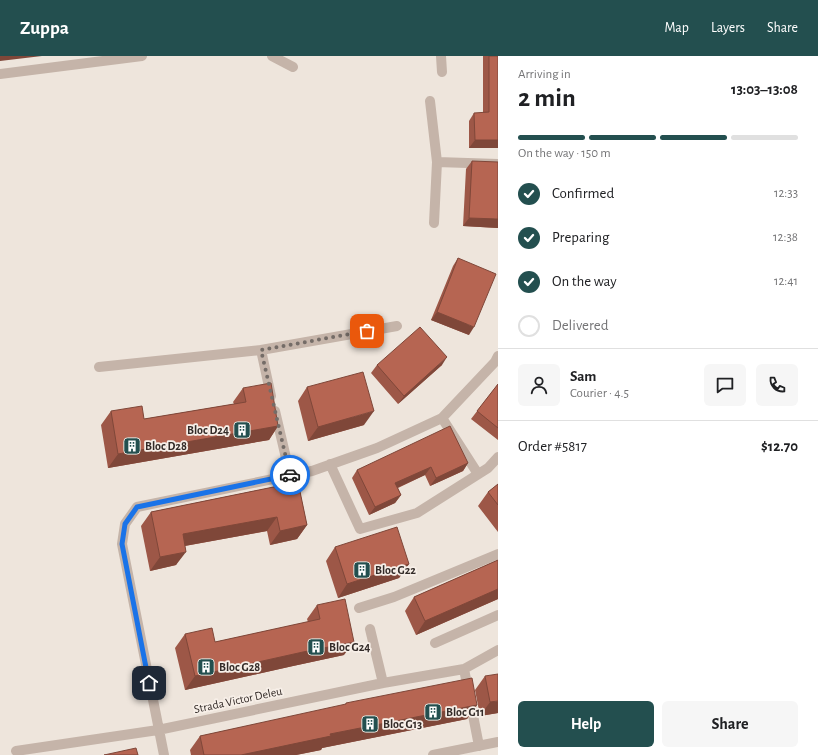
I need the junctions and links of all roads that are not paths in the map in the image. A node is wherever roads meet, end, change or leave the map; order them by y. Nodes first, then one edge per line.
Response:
1 (142, 56) edge
2 (272, 56) edge
3 (441, 56) edge
4 (293, 67) dead end
5 (442, 72) dead end
6 (0, 74) edge
7 (430, 102) dead end
8 (437, 162) junction
9 (498, 164) edge
10 (434, 223) dead end
11 (397, 326) dead end
12 (261, 350) junction
13 (498, 356) edge
14 (99, 367) dead end
15 (442, 418) junction
16 (498, 457) edge
17 (330, 464) junction
18 (478, 474) junction
19 (290, 475) junction
20 (498, 554) edge
21 (359, 608) dead end
22 (498, 615) edge
23 (370, 629) dead end
24 (435, 643) dead end
25 (498, 650) edge
26 (464, 669) junction
27 (383, 684) junction
28 (158, 730) junction
29 (498, 742) edge
30 (480, 746) junction
31 (16, 751) dead end
32 (164, 755) edge
33 (433, 755) edge

1 - 6 street
2 - 4 street
3 - 5 street
7 - 8 street
8 - 9 street
8 - 10 street
11 - 12 street
12 - 14 street
12 - 19 street
13 - 15 street
15 - 17 street
15 - 18 street
16 - 18 street
17 - 18 street
17 - 19 street
19 - 28 street
20 - 21 street
22 - 24 street
23 - 27 street
25 - 26 street, Strada Victor Deleu
26 - 27 street, Strada Victor Deleu
26 - 30 street
27 - 28 street, Strada Victor Deleu
28 - 31 street, Strada Victor Deleu
28 - 32 street
29 - 30 street
30 - 33 street

